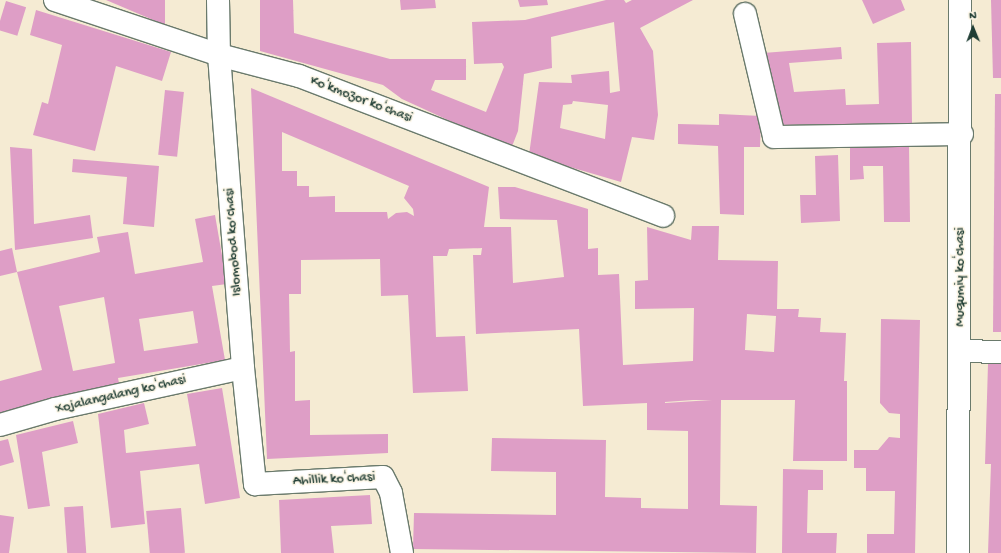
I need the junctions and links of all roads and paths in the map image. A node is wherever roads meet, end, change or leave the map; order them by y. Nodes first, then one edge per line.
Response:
1 (55, 0) edge
2 (218, 0) edge
3 (960, 0) edge
4 (745, 14) dead end
5 (219, 55) junction
6 (962, 134) junction
7 (662, 216) dead end
8 (961, 351) junction
9 (1001, 352) edge
10 (243, 368) junction
11 (0, 425) edge
12 (254, 484) joint
13 (402, 553) edge
14 (958, 553) edge

1 - 5 street, Koʻkmozor koʻchasi
2 - 5 street, Islomobod ko‘chasi
3 - 6 street, Muqumiy koʻchasi
4 - 6 street
5 - 7 street, Koʻkmozor koʻchasi
5 - 10 street, Islomobod ko‘chasi
6 - 8 street, Muqumiy koʻchasi
8 - 9 street
8 - 14 street, Muqumiy koʻchasi
10 - 11 street, Xojalangalang koʻchasi
10 - 12 street, Islomobod ko‘chasi
12 - 13 street, Ahillik koʻchasi

